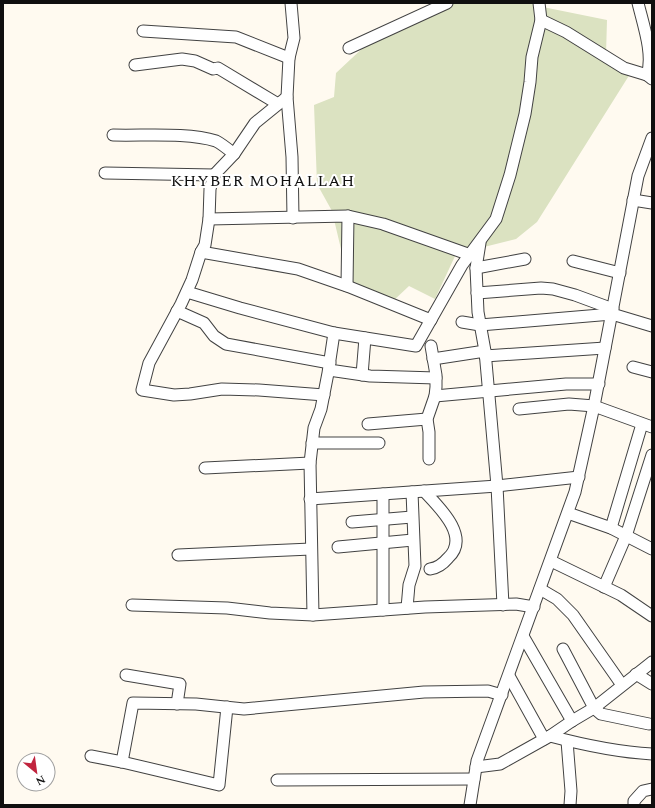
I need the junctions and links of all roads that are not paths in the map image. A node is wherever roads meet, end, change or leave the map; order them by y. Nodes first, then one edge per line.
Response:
1 (291, 3) edge
2 (447, 3) edge
3 (539, 3) edge
4 (638, 3) edge
5 (541, 20) junction
6 (143, 31) dead end
7 (349, 48) dead end
8 (289, 58) junction
9 (135, 65) dead end
10 (649, 77) edge
11 (282, 100) junction
12 (113, 135) dead end
13 (652, 138) edge
14 (234, 154) junction
15 (105, 173) dead end
16 (214, 175) junction
17 (633, 200) junction
18 (652, 203) edge
19 (348, 216) junction
20 (293, 218) junction
21 (209, 219) junction
22 (201, 252) junction
23 (525, 259) dead end
24 (474, 260) junction
25 (573, 261) dead end
26 (620, 274) junction
27 (347, 286) junction
28 (187, 292) junction
29 (477, 293) junction
30 (177, 311) junction
31 (613, 311) junction
32 (431, 320) junction
33 (462, 322) dead end
34 (480, 325) junction
35 (652, 326) edge
36 (334, 333) junction
37 (365, 338) junction
38 (431, 346) dead end
39 (605, 348) junction
40 (485, 354) junction
41 (433, 359) junction
42 (329, 366) junction
43 (633, 367) dead end
44 (652, 372) edge
45 (362, 375) junction
46 (436, 378) junction
47 (599, 384) junction
48 (488, 392) junction
49 (324, 395) junction
50 (435, 396) junction
51 (594, 406) junction
52 (519, 409) dead end
53 (427, 420) junction
54 (368, 424) dead end
55 (647, 426) edge
56 (312, 443) junction
57 (379, 443) dead end
58 (652, 455) edge
59 (429, 459) dead end
60 (310, 463) junction
61 (205, 468) dead end
62 (579, 477) junction
63 (497, 486) junction
64 (412, 492) junction
65 (424, 492) junction
66 (383, 494) junction
67 (310, 499) junction
68 (568, 513) junction
69 (412, 517) junction
70 (383, 518) junction
71 (352, 522) dead end
72 (611, 528) junction
73 (626, 536) junction
74 (413, 540) junction
75 (383, 542) junction
76 (338, 547) dead end
77 (311, 549) junction
78 (652, 549) edge
79 (178, 555) dead end
80 (551, 561) junction
81 (430, 569) dead end
82 (604, 587) junction
83 (540, 590) junction
84 (503, 604) junction
85 (132, 605) dead end
86 (534, 607) junction
87 (407, 608) junction
88 (383, 610) junction
89 (313, 615) junction
90 (652, 616) edge
91 (523, 636) junction
92 (563, 649) dead end
93 (652, 662) edge
94 (636, 674) junction
95 (126, 675) dead end
96 (509, 676) junction
97 (652, 684) edge
98 (622, 685) junction
99 (502, 695) junction
100 (178, 704) junction
101 (227, 707) junction
102 (594, 708) junction
103 (572, 721) junction
104 (649, 724) dead end
105 (547, 738) junction
106 (567, 741) junction
107 (652, 754) edge
108 (91, 756) dead end
109 (122, 762) junction
110 (476, 766) junction
111 (474, 779) junction
112 (278, 780) dead end
113 (652, 789) edge
114 (470, 805) edge
115 (570, 805) edge
116 (634, 805) edge

1 - 8 street
2 - 7 street
3 - 5 street
4 - 10 street
5 - 10 street
5 - 24 street
6 - 8 street
8 - 11 street
9 - 11 street
11 - 14 street
11 - 20 street
12 - 14 street
13 - 17 street
14 - 16 street
15 - 16 street
16 - 21 street
17 - 18 street
17 - 26 street
19 - 20 street
19 - 24 street
19 - 27 street
20 - 21 street
21 - 22 street
22 - 27 street
22 - 28 street
23 - 24 street
24 - 29 street
24 - 32 street
25 - 26 street
26 - 31 street
27 - 32 street
28 - 30 street
28 - 36 street
29 - 31 street
29 - 34 street
30 - 42 street
30 - 49 street
31 - 34 street
31 - 35 street
31 - 39 street
32 - 37 street
33 - 34 street
34 - 40 street
36 - 37 street
36 - 42 street
37 - 45 street
38 - 41 street
39 - 40 street
39 - 47 street
40 - 41 street
40 - 48 street
41 - 46 street
42 - 45 street
42 - 49 street
43 - 44 street
45 - 46 street
46 - 50 street
47 - 48 street
47 - 51 street
48 - 50 street
48 - 63 street
49 - 56 street
50 - 53 street
51 - 52 street
51 - 55 street
51 - 62 street
53 - 54 street
53 - 59 street
55 - 72 street
56 - 57 street
56 - 60 street
58 - 73 street
60 - 61 street
60 - 67 street
62 - 63 street
62 - 68 street
63 - 65 street
63 - 84 street
64 - 65 street
64 - 66 street
64 - 69 street
65 - 81 street
66 - 67 street
66 - 70 street
67 - 77 street
68 - 72 street
68 - 80 street
69 - 70 street
69 - 74 street
70 - 71 street
70 - 75 street
72 - 73 street
73 - 78 street
73 - 82 street
74 - 75 street
74 - 87 street
75 - 76 street
75 - 88 street
77 - 79 street
77 - 89 street
80 - 82 street
80 - 83 street
82 - 90 street
83 - 86 street
83 - 98 street
84 - 86 street
84 - 87 street
85 - 89 street
86 - 91 street
87 - 88 street
88 - 89 street
91 - 96 street
91 - 103 street
92 - 102 street
93 - 94 street
94 - 97 street
94 - 98 street
95 - 100 street
96 - 99 street
96 - 105 street
98 - 102 street
99 - 101 street
99 - 110 street
100 - 101 street
100 - 109 street
101 - 109 street
102 - 103 street
102 - 104 street
103 - 105 street
105 - 106 street
105 - 110 street
106 - 107 street
106 - 115 street
108 - 109 street
110 - 111 street
111 - 112 street
111 - 114 street
113 - 116 street

